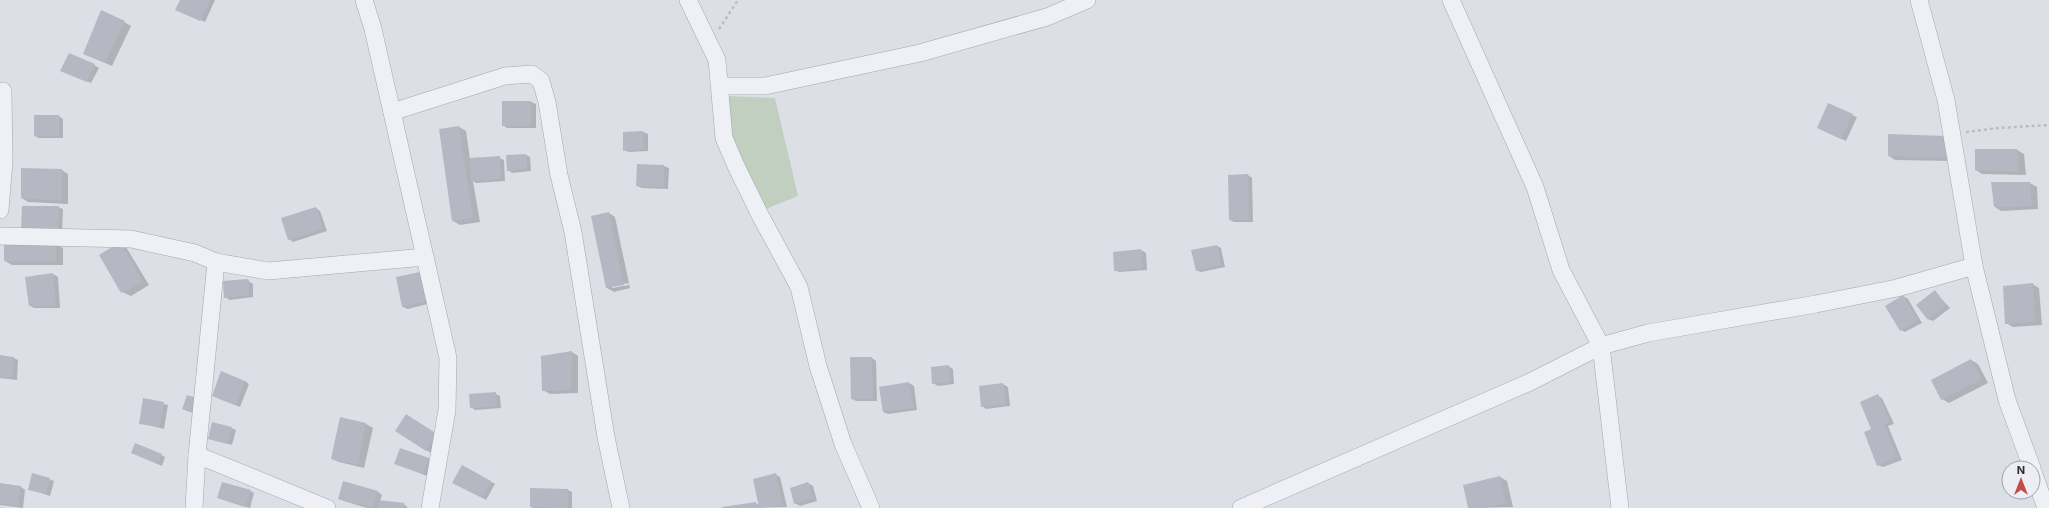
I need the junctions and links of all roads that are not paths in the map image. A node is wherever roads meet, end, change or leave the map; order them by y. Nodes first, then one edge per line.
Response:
1 (364, 0) edge
2 (688, 0) edge
3 (1087, 0) edge
4 (1451, 0) edge
5 (1919, 0) edge
6 (721, 86) junction
7 (3, 91) dead end
8 (392, 112) junction
9 (0, 210) edge
10 (0, 236) edge
11 (425, 257) junction
12 (216, 262) junction
13 (1974, 266) junction
14 (1601, 346) junction
15 (197, 455) junction
16 (2029, 460) edge
17 (2041, 494) edge
18 (867, 507) edge
19 (194, 508) edge
20 (327, 508) edge
21 (430, 508) edge
22 (621, 508) edge
23 (1241, 508) edge
24 (1620, 508) edge
25 (2046, 508) edge

1 - 8 street
2 - 6 street
3 - 6 street
4 - 14 street
5 - 13 street
6 - 18 street
7 - 9 street
8 - 11 street
8 - 22 street
10 - 12 street
11 - 12 street
11 - 21 street
12 - 15 street
13 - 14 street
13 - 16 street
14 - 23 street
14 - 24 street
15 - 19 street
15 - 20 street
17 - 25 street

